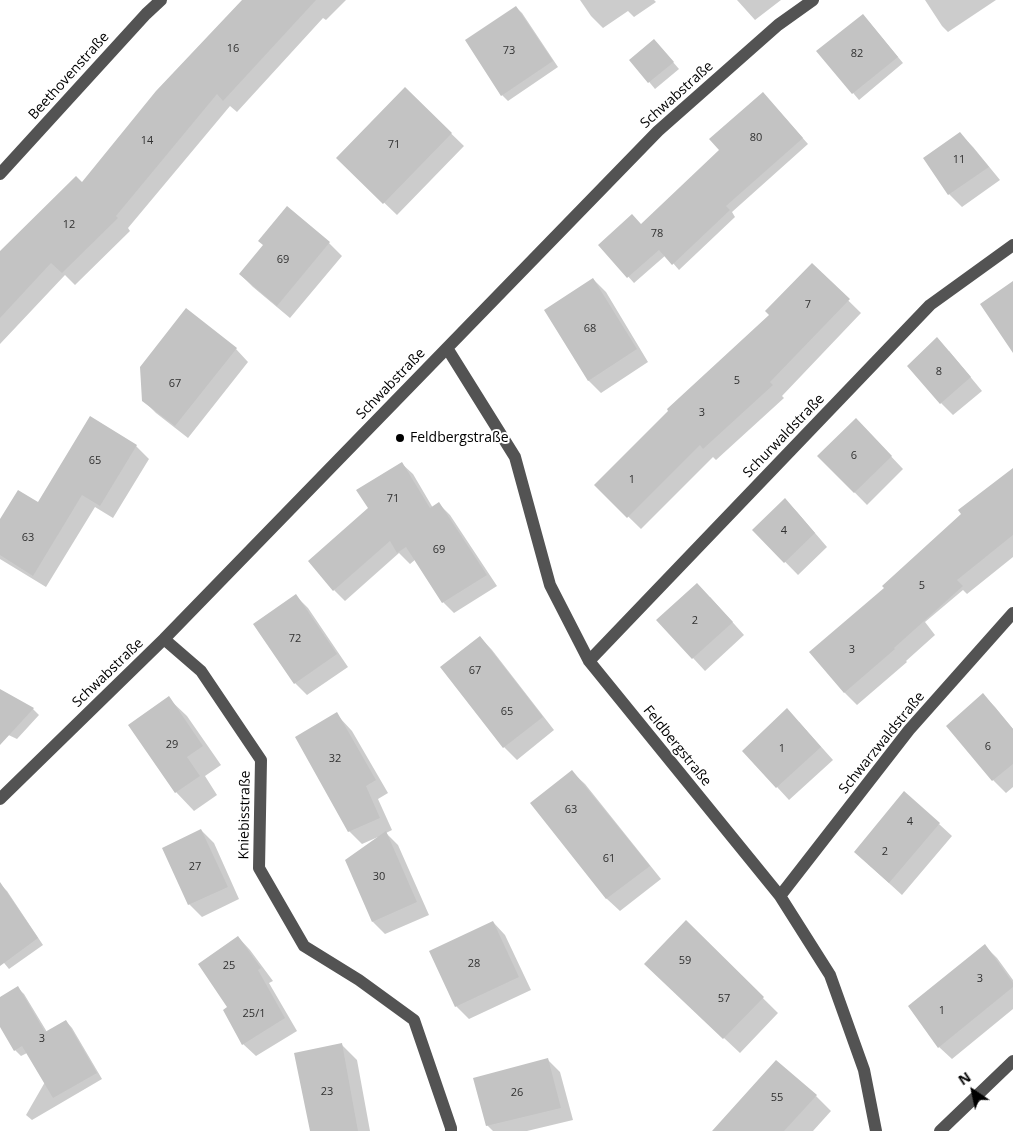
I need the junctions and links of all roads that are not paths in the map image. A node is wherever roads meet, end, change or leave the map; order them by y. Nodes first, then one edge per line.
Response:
1 (161, 0) edge
2 (813, 0) edge
3 (0, 174) edge
4 (1013, 245) edge
5 (448, 348) junction
6 (1013, 614) edge
7 (164, 639) junction
8 (589, 662) junction
9 (0, 799) edge
10 (780, 896) junction
11 (1013, 1061) edge
12 (451, 1131) edge
13 (876, 1131) edge
14 (940, 1131) edge

1 - 3 street, Beethovenstraße
2 - 5 street, Schwabstraße
4 - 8 street, Schurwaldstraße
5 - 7 street, Schwabstraße
5 - 8 street, Feldbergstraße
6 - 10 street, Schwarzwaldstraße
7 - 9 street, Schwabstraße
7 - 12 street, Kniebisstraße
8 - 10 street, Feldbergstraße
10 - 13 street, Feldbergstraße
11 - 14 street

